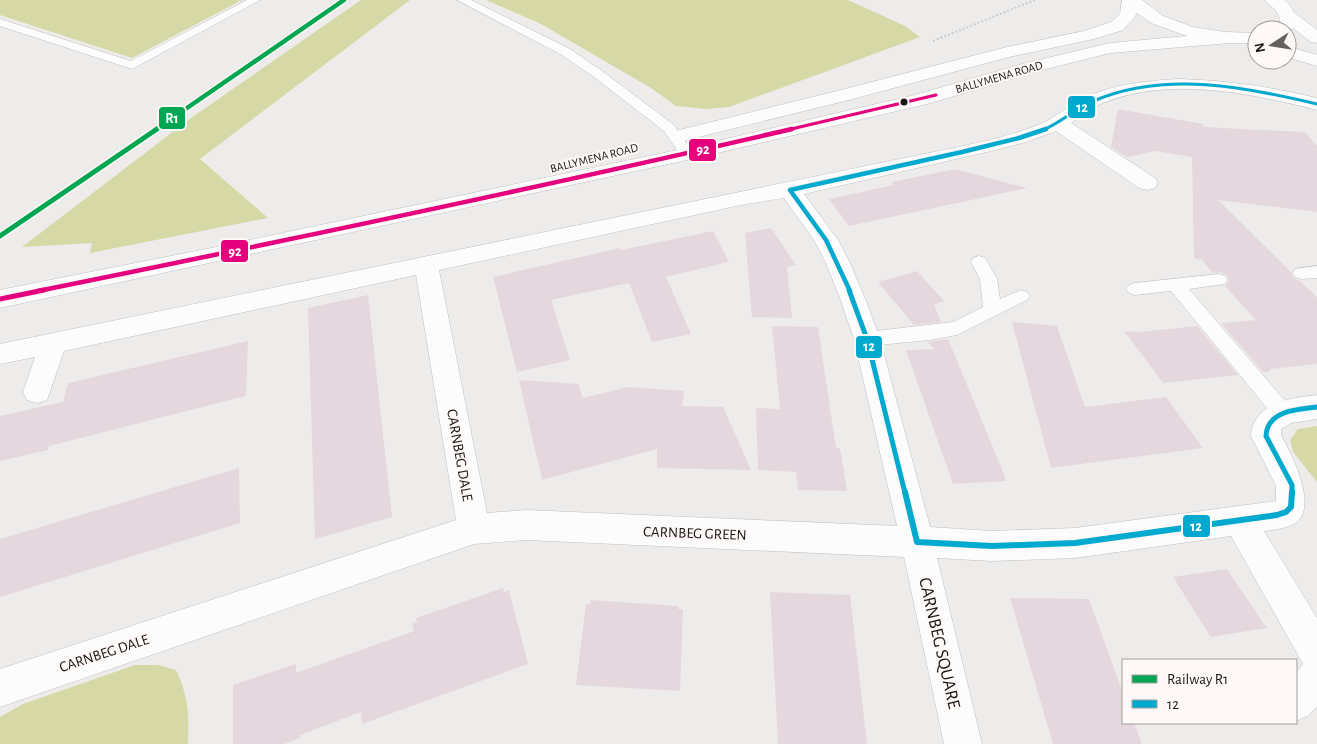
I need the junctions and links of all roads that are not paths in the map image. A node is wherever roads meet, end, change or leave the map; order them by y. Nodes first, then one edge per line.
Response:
1 (255, 0) edge
2 (462, 0) edge
3 (1131, 0) edge
4 (1281, 10) edge
5 (0, 22) edge
6 (1317, 38) edge
7 (1247, 39) edge
8 (1297, 55) edge
9 (1317, 61) edge
10 (1317, 104) edge
11 (1057, 123) junction
12 (682, 145) junction
13 (1147, 184) dead end
14 (790, 190) junction
15 (979, 262) dead end
16 (426, 265) junction
17 (1219, 280) dead end
18 (1175, 284) junction
19 (1135, 289) dead end
20 (1021, 296) dead end
21 (0, 299) edge
22 (992, 310) junction
23 (867, 339) junction
24 (53, 343) junction
25 (0, 354) edge
26 (38, 392) dead end
27 (1317, 407) edge
28 (1284, 414) junction
29 (1239, 520) junction
30 (474, 529) junction
31 (917, 542) junction
32 (1317, 652) edge
33 (1317, 676) edge
34 (0, 688) edge
35 (1297, 701) edge
36 (962, 744) edge

1 - 5 lane
2 - 12 lane
3 - 7 main road
3 - 12 main road, BALLYMENA ROAD
4 - 6 main road
7 - 12 main road, BALLYMENA ROAD
8 - 9 main road
10 - 11 main road
11 - 13 main road
11 - 14 main road
12 - 21 main road, BALLYMENA ROAD
14 - 16 main road
14 - 23 main road
15 - 22 lane
16 - 24 main road
16 - 30 main road, CARNBEG DALE
17 - 18 lane
18 - 19 lane
18 - 28 lane
20 - 22 lane
22 - 23 lane
23 - 31 main road
24 - 25 main road
24 - 26 main road
27 - 28 main road, CARNBEG GREEN
28 - 29 main road, CARNBEG GREEN
29 - 31 main road, CARNBEG GREEN
29 - 32 main road
30 - 31 main road, CARNBEG GREEN
30 - 34 main road, CARNBEG DALE
31 - 36 main road, CARNBEG SQUARE
33 - 35 main road

